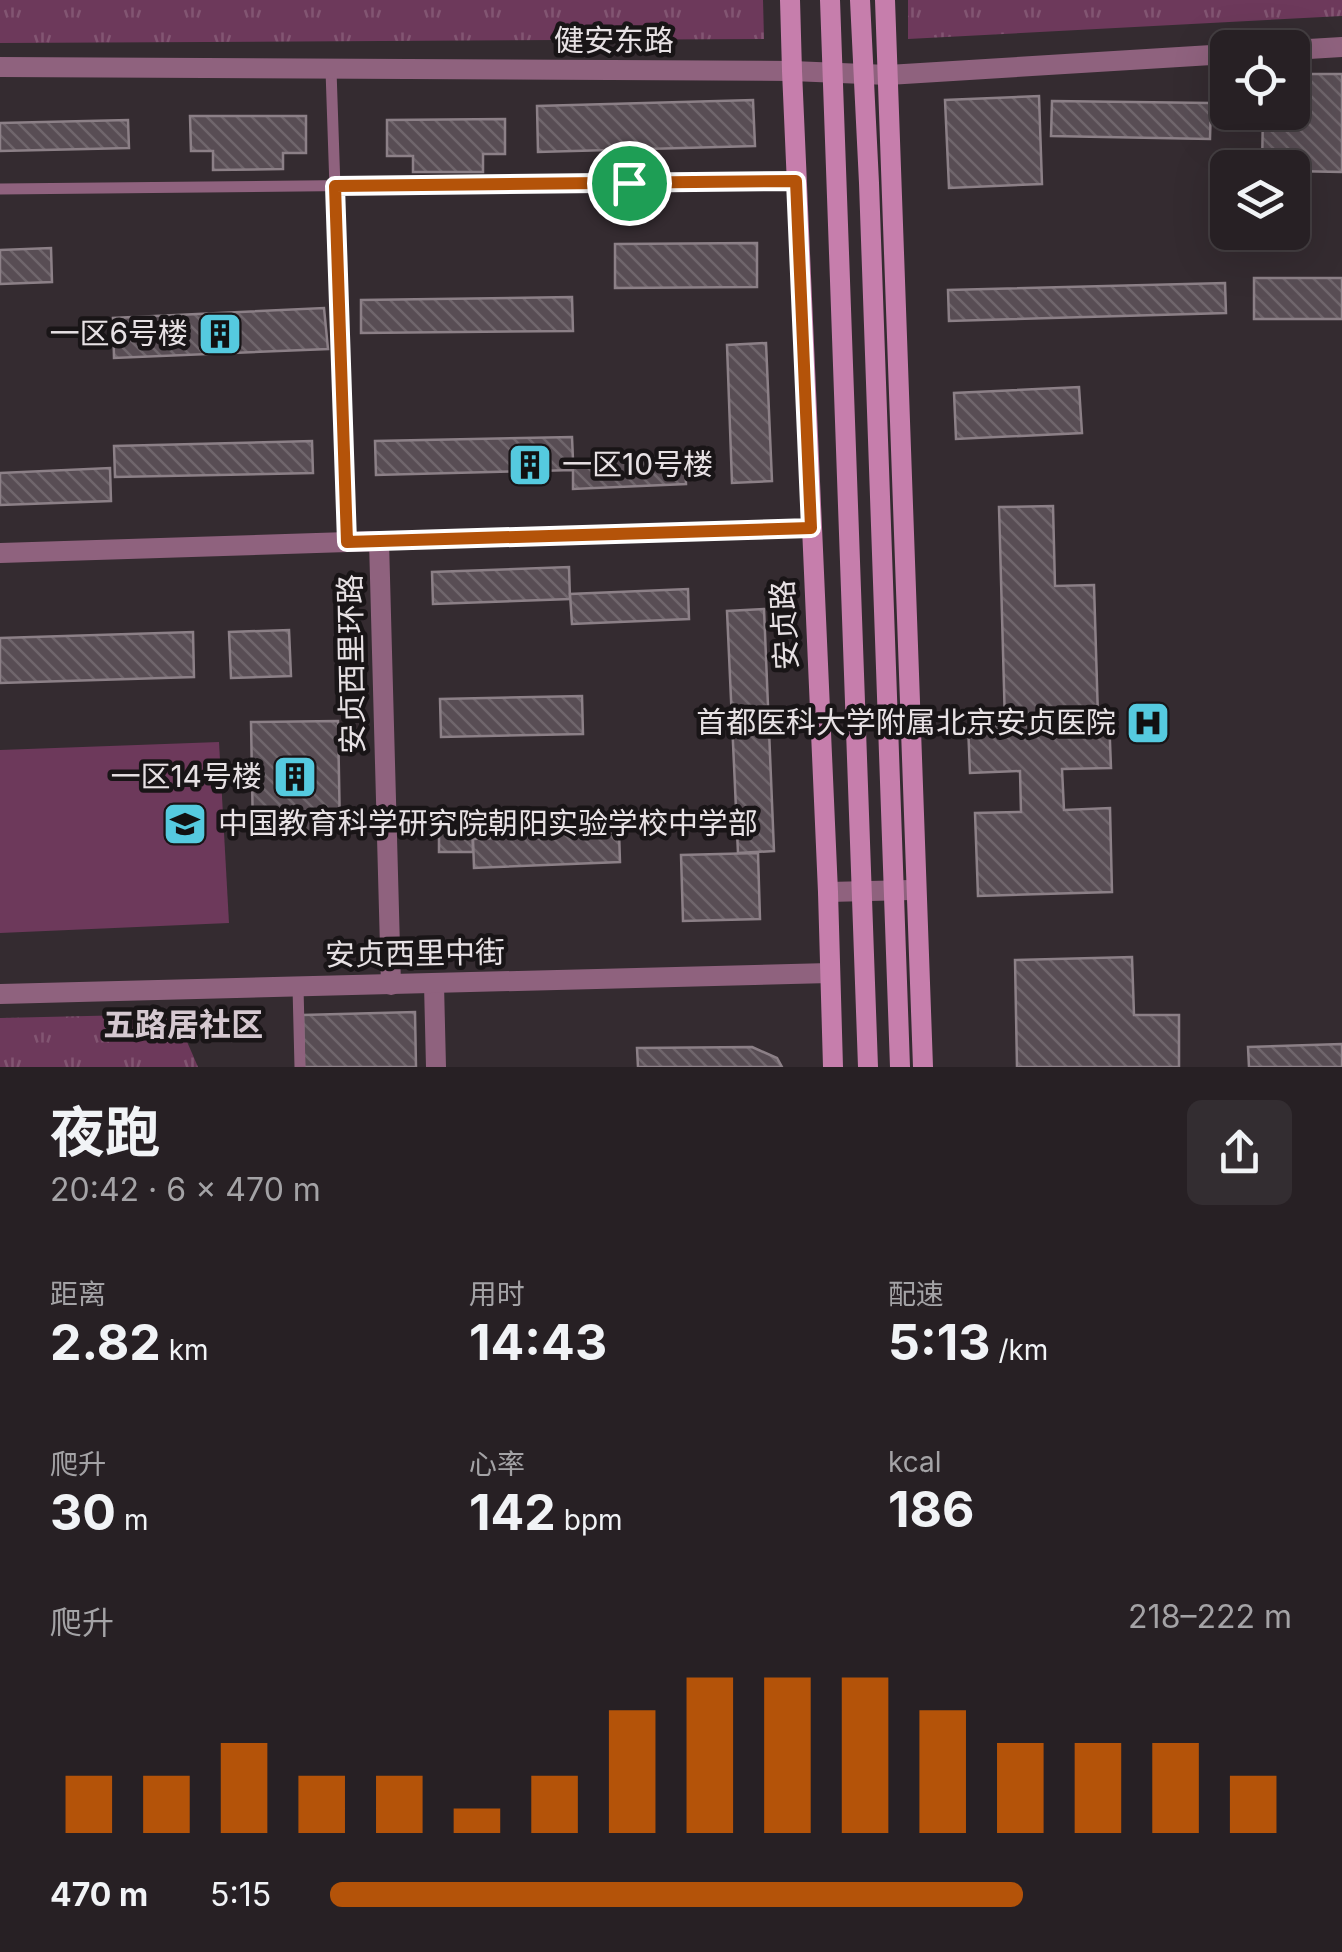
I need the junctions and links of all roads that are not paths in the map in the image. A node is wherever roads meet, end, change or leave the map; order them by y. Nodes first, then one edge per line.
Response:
1 (790, 0) edge
2 (830, 0) edge
3 (860, 0) edge
4 (885, 0) edge
5 (1342, 47) edge
6 (1310, 49) edge
7 (1210, 55) edge
8 (0, 67) edge
9 (331, 70) junction
10 (792, 71) junction
11 (832, 73) junction
12 (862, 74) junction
13 (888, 75) junction
14 (796, 181) junction
15 (335, 186) junction
16 (0, 189) edge
17 (811, 528) junction
18 (347, 542) junction
19 (380, 542) junction
20 (0, 553) edge
21 (862, 891) junction
22 (906, 891) junction
23 (828, 892) junction
24 (830, 974) junction
25 (434, 984) junction
26 (391, 985) junction
27 (298, 987) junction
28 (0, 994) edge
29 (300, 1067) edge
30 (436, 1067) edge
31 (833, 1067) edge
32 (868, 1067) edge
33 (900, 1067) edge
34 (923, 1067) edge

1 - 10 street, 安贞路
2 - 11 street
3 - 12 street
4 - 13 street
5 - 6 street
7 - 13 street, 健安东路
8 - 9 street, 健安东路
9 - 10 street, 健安东路
9 - 15 lane
10 - 11 street, 健安东路
10 - 14 street, 安贞路
11 - 12 street, 健安东路
11 - 21 street
12 - 13 street, 健安东路
12 - 22 street
13 - 22 street
14 - 15 lane
14 - 17 street, 安贞路
15 - 16 lane
15 - 18 lane
17 - 19 lane
17 - 23 street, 安贞路
18 - 19 street, 安贞西里环路
18 - 20 street, 安贞西里环路
19 - 26 street, 安贞西里环路
21 - 22 street
21 - 23 street
21 - 32 street
22 - 33 street
22 - 34 street
23 - 24 street, 安贞路
24 - 25 street, 安贞西里中街
24 - 31 street, 安贞路
25 - 26 street, 安贞西里中街
25 - 30 street
26 - 27 street, 安贞西里中街
27 - 28 street, 安贞西里中街
27 - 29 lane

